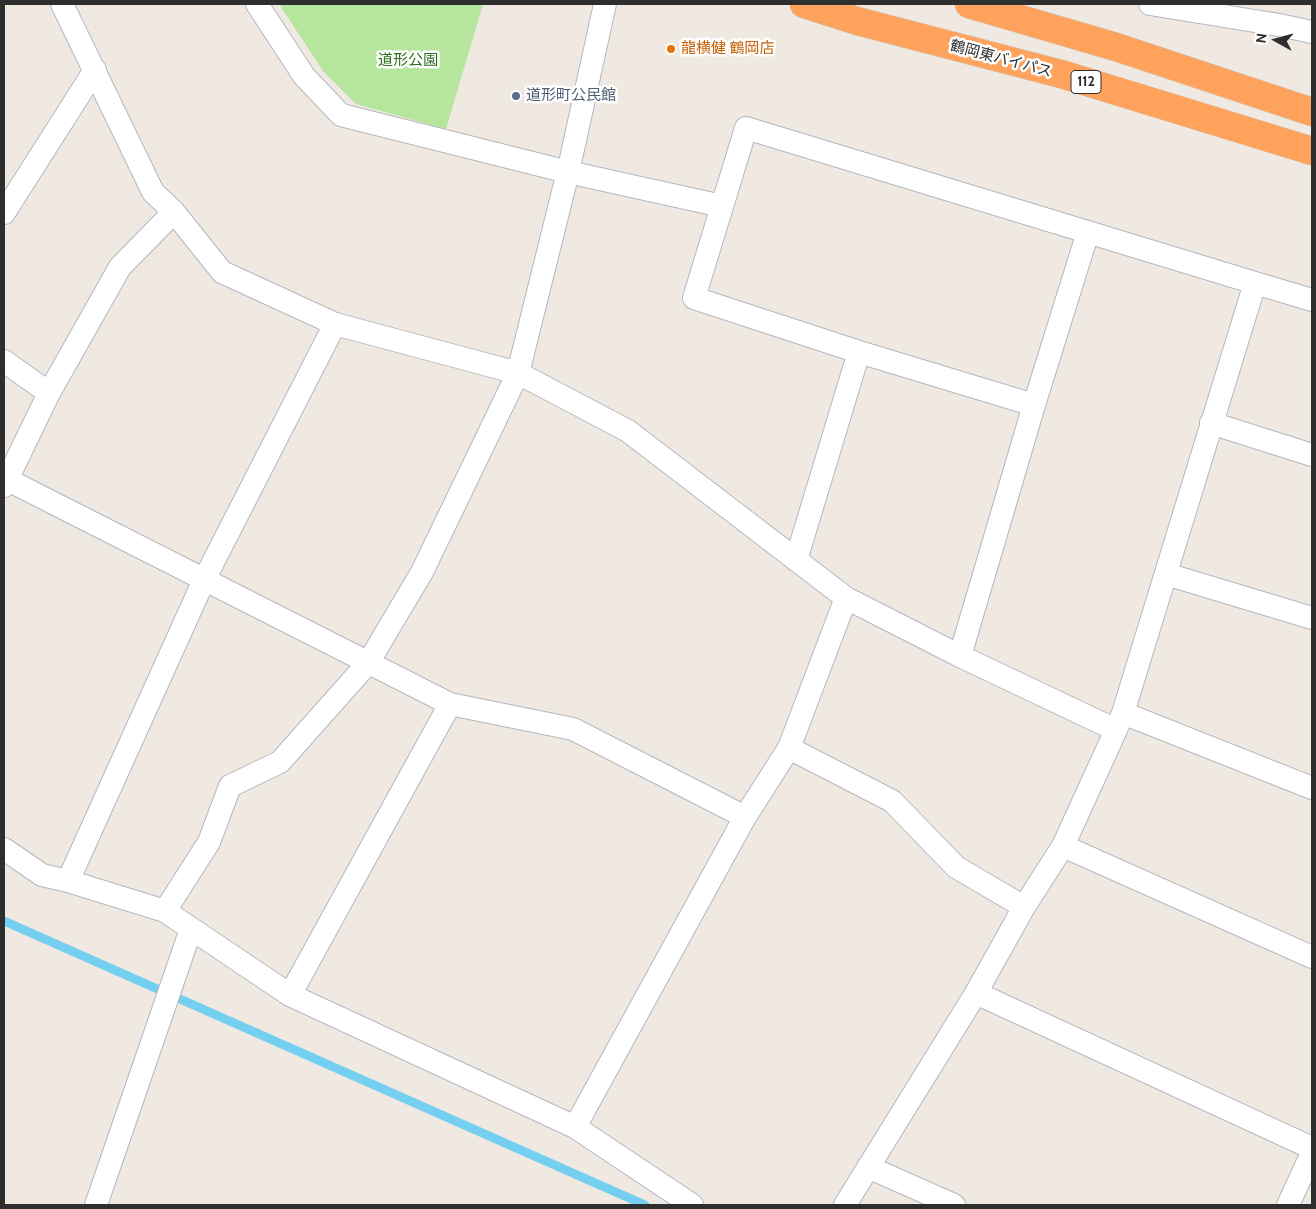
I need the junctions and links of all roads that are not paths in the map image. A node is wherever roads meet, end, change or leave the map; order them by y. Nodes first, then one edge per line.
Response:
1 (62, 4) edge
2 (257, 4) edge
3 (605, 4) edge
4 (804, 4) edge
5 (969, 4) edge
6 (1150, 4) edge
7 (1312, 32) edge
8 (95, 70) junction
9 (1312, 112) edge
10 (1312, 151) edge
11 (568, 172) junction
12 (722, 206) junction
13 (174, 212) junction
14 (4, 213) edge
15 (1088, 232) junction
16 (1255, 284) junction
17 (1312, 300) edge
18 (335, 324) junction
19 (859, 352) junction
20 (4, 362) edge
21 (518, 373) junction
22 (49, 393) junction
23 (1034, 405) junction
24 (1211, 423) junction
25 (1312, 455) edge
26 (5, 481) edge
27 (796, 560) junction
28 (1166, 574) junction
29 (204, 580) junction
30 (846, 598) junction
31 (1312, 618) edge
32 (960, 656) junction
33 (368, 663) junction
34 (450, 704) junction
35 (1120, 722) junction
36 (789, 748) junction
37 (1312, 788) edge
38 (745, 817) junction
39 (1063, 846) junction
40 (4, 849) edge
41 (68, 880) junction
42 (1024, 907) junction
43 (165, 911) junction
44 (191, 929) junction
45 (1312, 957) edge
46 (976, 993) junction
47 (290, 995) junction
48 (574, 1127) junction
49 (1312, 1148) edge
50 (1312, 1153) edge
51 (868, 1167) junction
52 (96, 1205) edge
53 (692, 1205) edge
54 (845, 1205) edge
55 (954, 1205) edge
56 (1288, 1205) edge

1 - 8 street
2 - 11 street
3 - 11 street
4 - 10 highway, 鶴岡東バイパス / 112
5 - 9 highway
6 - 7 street
8 - 13 street
8 - 14 street
11 - 12 street
11 - 21 street
12 - 15 street
12 - 19 street
13 - 18 street
13 - 22 street
15 - 16 street
15 - 23 street
16 - 17 street
16 - 24 street
18 - 21 street
18 - 29 street
19 - 23 street
19 - 27 street
20 - 22 street
21 - 27 street
21 - 33 street
22 - 26 street
23 - 32 street
24 - 25 street
24 - 28 street
26 - 29 street
27 - 30 street
28 - 31 street
28 - 35 street
29 - 33 street
29 - 41 street
30 - 32 street
30 - 36 street
32 - 35 street
33 - 34 street
33 - 43 street
34 - 38 street
34 - 47 street
35 - 37 street
35 - 39 street
36 - 38 street
36 - 42 street
38 - 48 street
39 - 42 street
39 - 45 street
40 - 41 street
41 - 43 street
42 - 46 street
43 - 44 street
44 - 47 street
44 - 52 street
46 - 49 street
46 - 51 street
47 - 48 street
48 - 53 street
50 - 56 street
51 - 54 street
51 - 55 street

